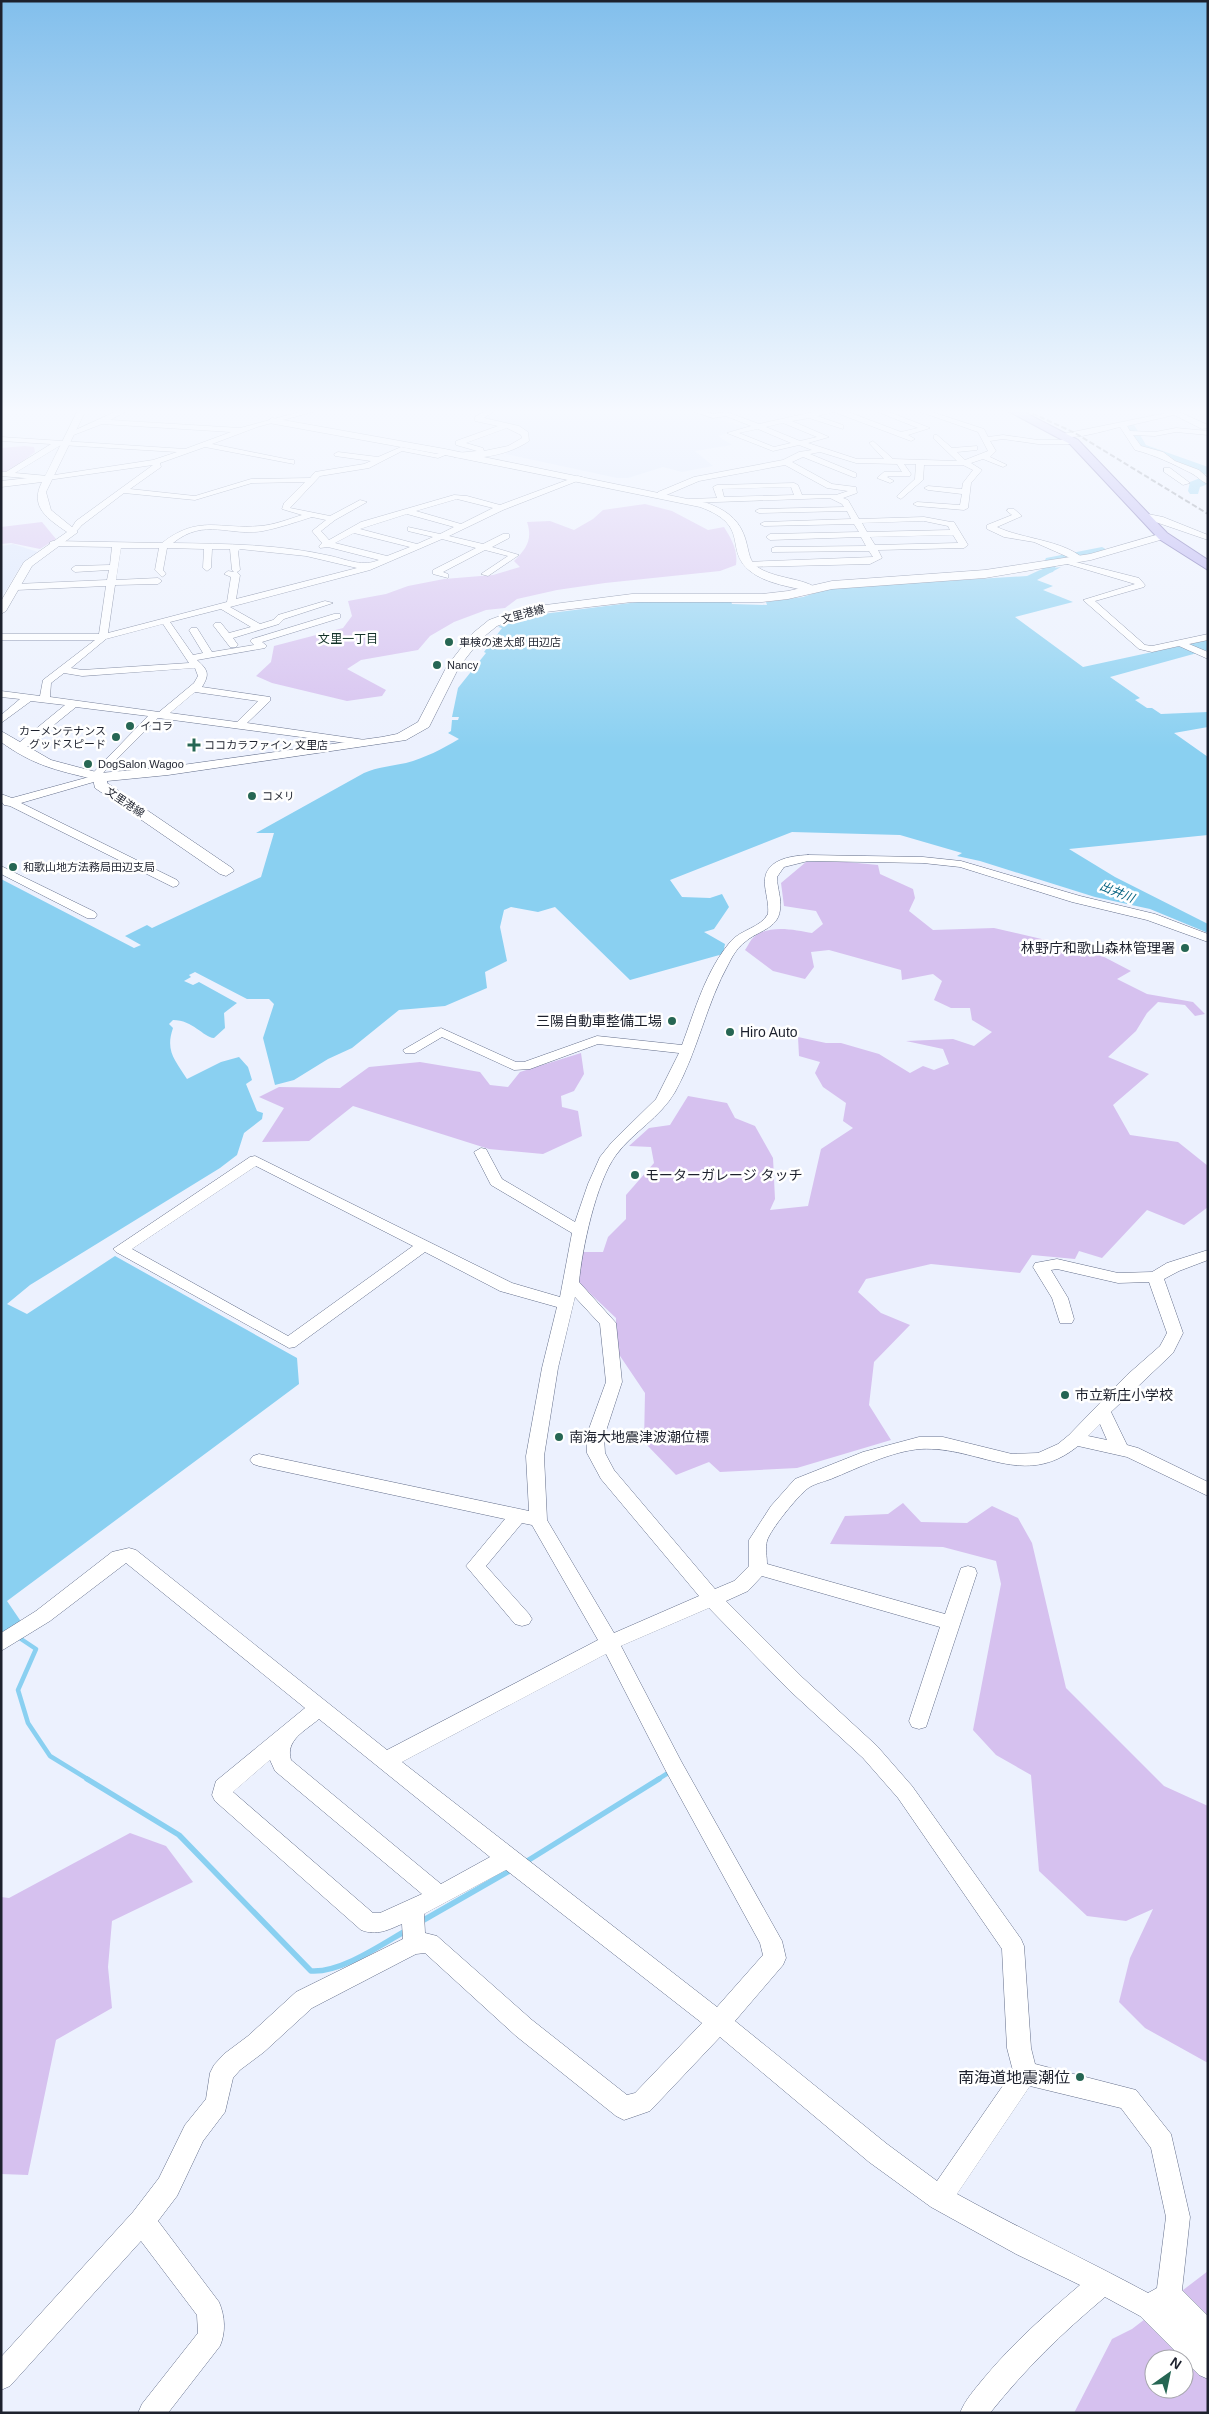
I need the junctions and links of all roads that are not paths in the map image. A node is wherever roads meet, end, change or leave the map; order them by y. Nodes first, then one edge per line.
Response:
1 (60, 523) edge
2 (79, 523) edge
3 (285, 523) edge
4 (326, 523) edge
5 (369, 523) edge
6 (448, 523) edge
7 (467, 523) edge
8 (733, 523) edge
9 (805, 523) edge
10 (857, 523) edge
11 (944, 523) edge
12 (1002, 523) edge
13 (1150, 523) edge
14 (1169, 523) edge
15 (764, 524) joint
16 (460, 526) junction
17 (352, 530) junction
18 (411, 530) dead end
19 (73, 532) junction
20 (956, 532) junction
21 (864, 534) junction
22 (506, 536) dead end
23 (1164, 536) junction
24 (440, 537) junction
25 (770, 537) junction
26 (1208, 538) edge
27 (328, 544) junction
28 (117, 545) junction
29 (166, 545) junction
30 (208, 546) junction
31 (238, 546) junction
32 (418, 546) junction
33 (480, 547) junction
34 (49, 548) junction
35 (871, 548) junction
36 (775, 550) junction
37 (306, 553) junction
38 (65, 554) dead end
39 (445, 558) dead end
40 (387, 559) junction
41 (1071, 559) junction
42 (457, 560) junction
43 (748, 564) junction
44 (781, 564) junction
45 (1208, 566) edge
46 (207, 568) dead end
47 (367, 568) junction
48 (113, 572) junction
49 (485, 574) dead end
50 (445, 576) dead end
51 (68, 578) dead end
52 (16, 587) junction
53 (294, 588) junction
54 (812, 589) junction
55 (226, 605) junction
56 (317, 606) junction
57 (1, 611) edge
58 (290, 614) junction
59 (165, 620) junction
60 (311, 624) junction
61 (218, 625) dead end
62 (259, 627) junction
63 (194, 630) dead end
64 (103, 636) junction
65 (1, 637) edge
66 (227, 637) junction
67 (1208, 637) edge
68 (1180, 643) junction
69 (239, 652) junction
70 (209, 655) junction
71 (1208, 656) edge
72 (193, 662) junction
73 (62, 670) junction
74 (194, 688) junction
75 (1, 694) edge
76 (28, 698) junction
77 (45, 700) junction
78 (74, 703) junction
79 (159, 714) junction
80 (1, 720) edge
81 (239, 725) junction
82 (2, 737) edge
83 (361, 742) junction
84 (19, 748) junction
85 (97, 777) junction
86 (5, 801) edge
87 (1, 869) edge
88 (226, 871) dead end
89 (174, 883) dead end
90 (91, 916) dead end
91 (1208, 938) edge
92 (410, 1050) dead end
93 (686, 1050) junction
94 (481, 1152) dead end
95 (580, 1231) junction
96 (425, 1245) junction
97 (1208, 1255) edge
98 (1155, 1277) junction
99 (571, 1283) junction
100 (565, 1304) junction
101 (1066, 1319) dead end
102 (1103, 1412) junction
103 (1074, 1439) junction
104 (1120, 1449) junction
105 (259, 1460) dead end
106 (1208, 1490) edge
107 (518, 1516) junction
108 (538, 1520) junction
109 (758, 1568) junction
110 (968, 1573) dead end
111 (712, 1599) junction
112 (522, 1619) dead end
113 (951, 1622) junction
114 (1, 1643) edge
115 (610, 1643) junction
116 (320, 1707) junction
117 (919, 1721) dead end
118 (283, 1738) junction
119 (387, 1760) junction
120 (507, 1858) junction
121 (440, 1896) junction
122 (413, 1910) junction
123 (414, 1944) junction
124 (719, 2022) junction
125 (1025, 2073) junction
126 (940, 2198) junction
127 (142, 2221) junction
128 (1103, 2282) junction
129 (1159, 2301) junction
130 (1208, 2335) edge
131 (1208, 2366) edge
132 (1, 2377) edge
133 (151, 2413) edge
134 (973, 2413) edge

1 - 19 street
2 - 19 street
3 - 29 street
4 - 27 street
5 - 17 street
6 - 16 street
7 - 16 street
8 - 43 street
9 - 15 street
10 - 21 street
11 - 20 street
12 - 41 street
13 - 23 main road
14 - 26 street
15 - 25 street
16 - 24 street
17 - 27 street
17 - 32 street
18 - 24 street
19 - 34 street
20 - 21 street
20 - 35 street
21 - 25 street
21 - 35 street
22 - 33 street
23 - 41 main road, 文里港線
23 - 45 main road
24 - 32 street
24 - 33 street
25 - 36 street
27 - 37 street
27 - 40 street
28 - 29 street
28 - 34 street
28 - 48 street
28 - 48 street
29 - 30 street
29 - 48 street
30 - 31 street
30 - 46 street
31 - 37 street
31 - 55 street
32 - 40 street
33 - 42 street
33 - 49 street
34 - 38 street
34 - 52 street
35 - 36 street
35 - 44 street
36 - 44 street
37 - 47 street
39 - 42 street
40 - 47 street
41 - 54 main road, 文里港線
41 - 68 street
42 - 50 street
43 - 44 street
43 - 54 street
47 - 53 street
48 - 51 street
48 - 52 street
48 - 64 street
52 - 57 street
53 - 55 street
53 - 56 street
54 - 83 main road, 文里港線
55 - 59 street
55 - 62 street
56 - 58 street
56 - 60 street
58 - 60 street
58 - 62 street
59 - 64 street
59 - 72 street
60 - 69 street
61 - 66 street
62 - 66 street
63 - 70 street
64 - 65 street
64 - 73 street
66 - 69 street
67 - 68 street
68 - 71 street
69 - 70 street
70 - 72 street
72 - 73 street
72 - 74 street
73 - 77 street
74 - 79 street
74 - 81 street
75 - 76 street
76 - 77 street
76 - 80 street
77 - 78 street
78 - 79 street
78 - 84 street
79 - 81 street
79 - 85 street
81 - 83 street
82 - 84 main road
83 - 85 main road, 文里港線
84 - 85 main road
85 - 86 street
85 - 88 main road, 文里港線
86 - 89 street
87 - 90 street
91 - 93 street
92 - 93 street
93 - 95 street
94 - 95 street
95 - 99 street
96 - 96 street
96 - 100 street
97 - 98 street
98 - 101 street
98 - 102 street
99 - 100 street
99 - 111 street
100 - 108 street
102 - 103 street
102 - 104 street
103 - 104 street
103 - 109 street
104 - 106 street
105 - 107 street
107 - 108 street
107 - 112 street
108 - 115 street
109 - 111 street
109 - 113 street
110 - 113 street
111 - 115 street
111 - 125 street
113 - 117 street
114 - 116 street
115 - 119 street
115 - 124 street
116 - 118 street
116 - 119 street
118 - 121 street
118 - 122 street
119 - 120 street
120 - 121 street
120 - 124 street
121 - 122 street
122 - 123 street
123 - 124 street
123 - 127 street
124 - 126 street
125 - 126 street
125 - 129 street
126 - 128 street
127 - 132 street
127 - 133 street
128 - 129 street
128 - 134 street
129 - 130 street
129 - 131 street

